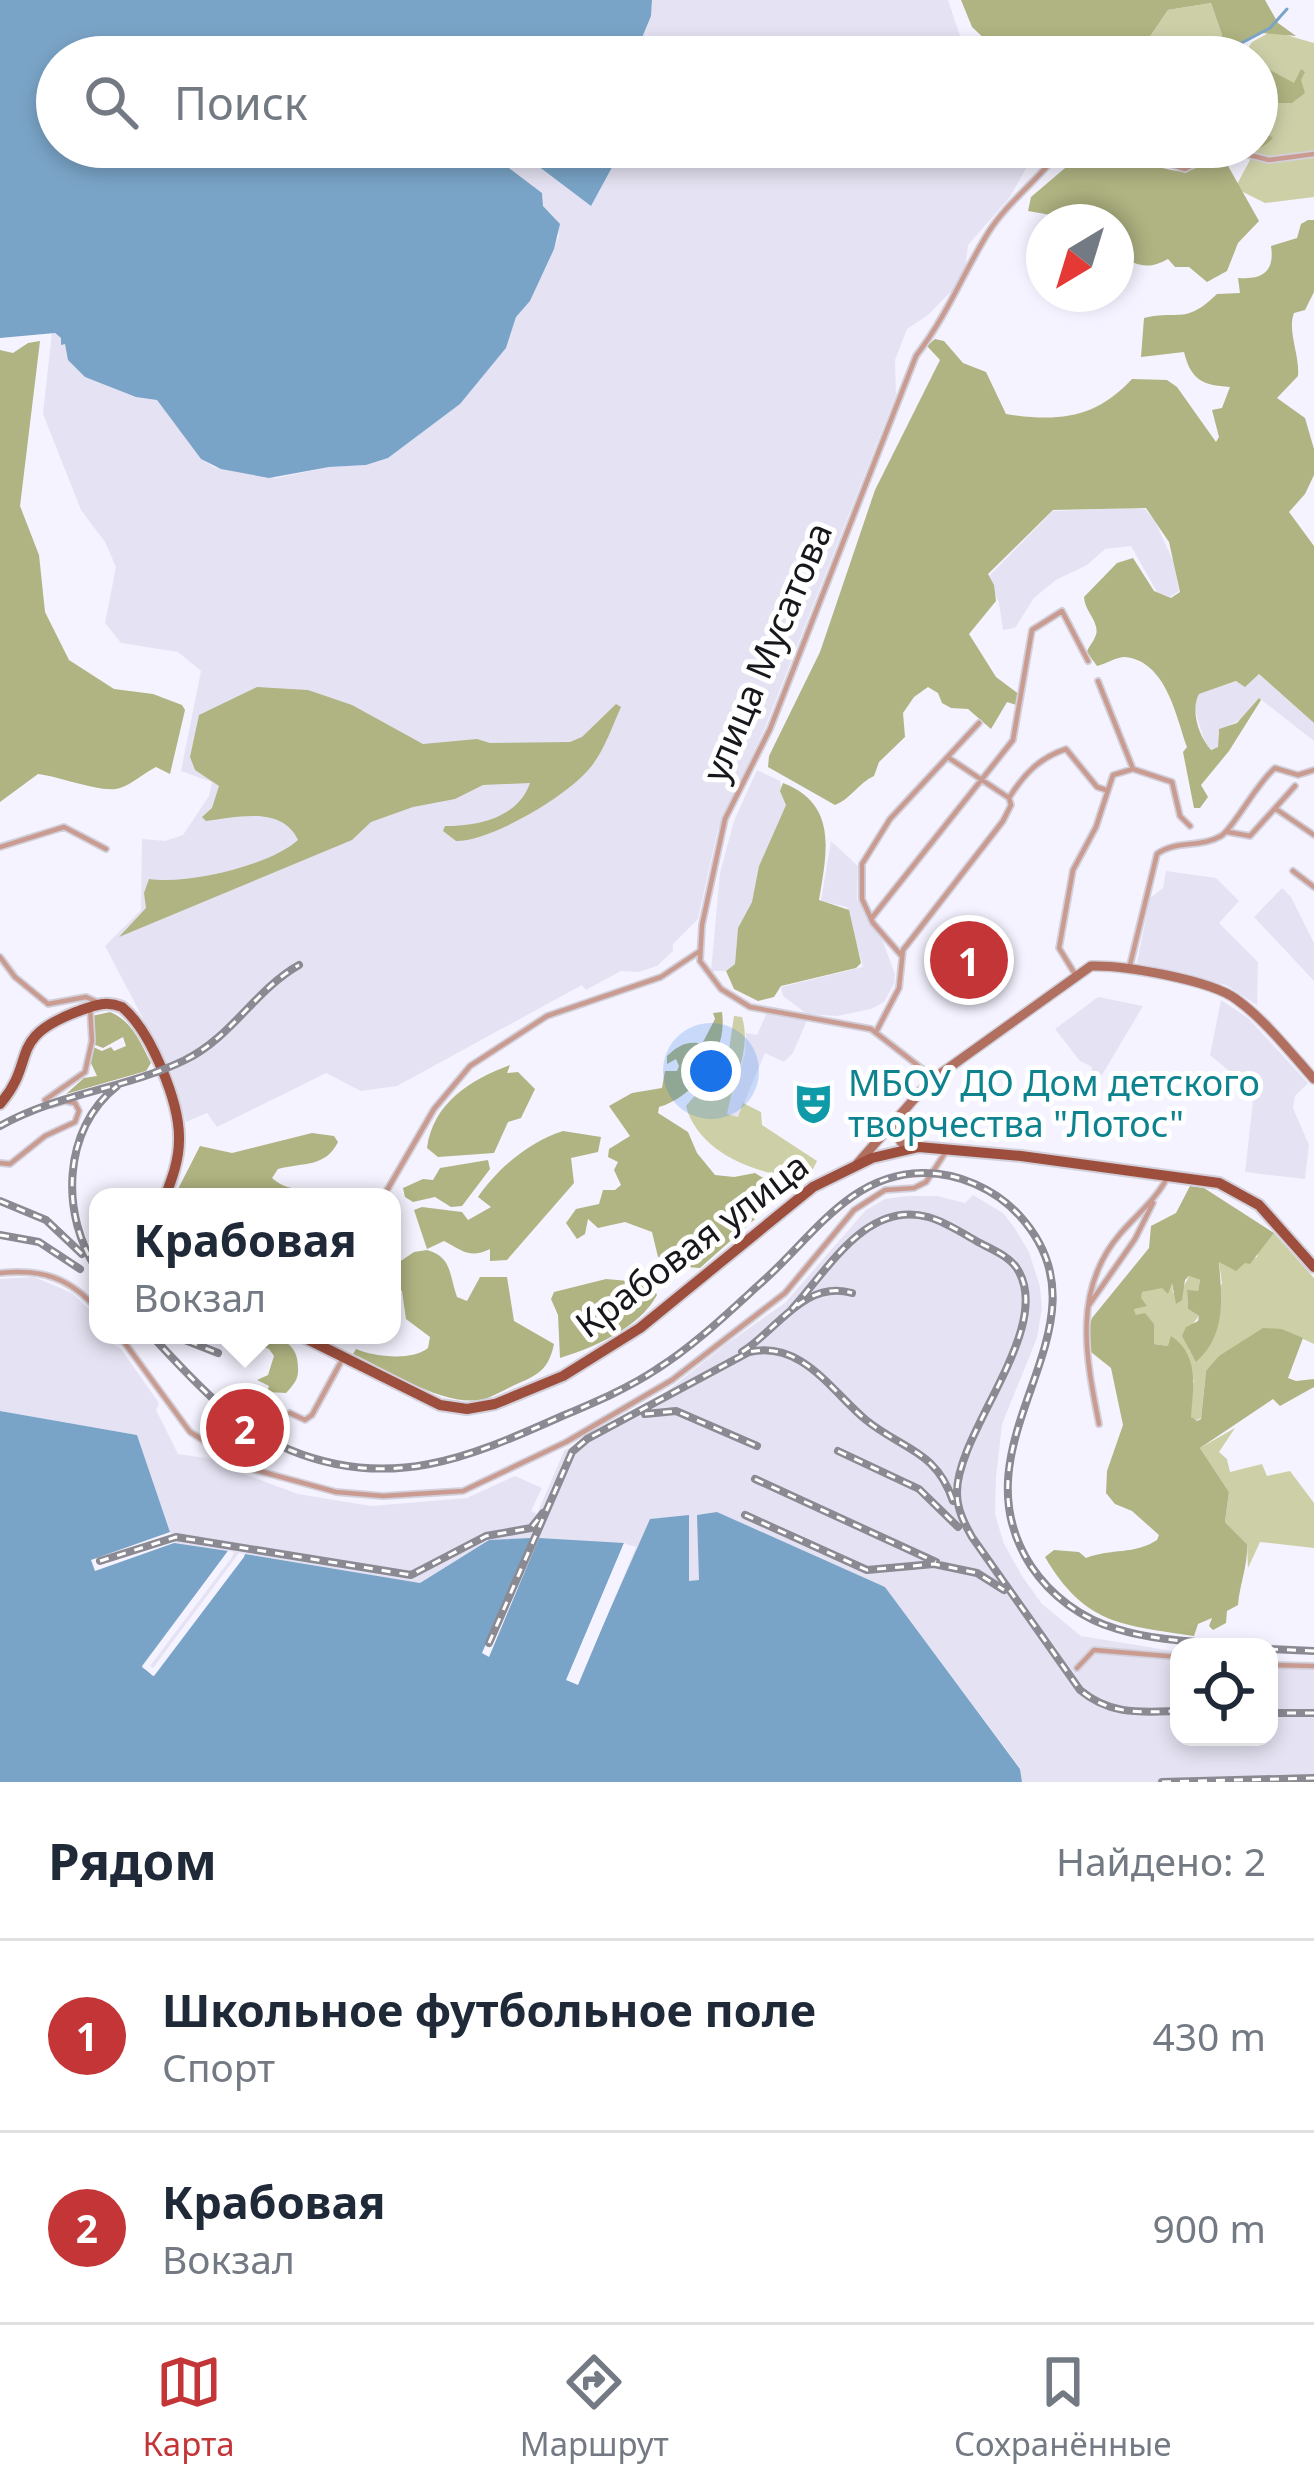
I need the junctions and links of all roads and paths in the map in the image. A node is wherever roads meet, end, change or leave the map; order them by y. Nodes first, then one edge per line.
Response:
1 (1314, 154) edge
2 (1278, 159) edge
3 (1047, 168) edge
4 (1088, 661) dead end
5 (1098, 681) dead end
6 (979, 723) dead end
7 (949, 758) junction
8 (1133, 769) junction
9 (1314, 770) edge
10 (983, 779) junction
11 (1294, 787) dead end
12 (1106, 790) junction
13 (1009, 798) junction
14 (1276, 809) junction
15 (1190, 826) dead end
16 (1227, 831) junction
17 (1314, 835) edge
18 (0, 847) edge
19 (106, 849) dead end
20 (1293, 872) dead end
21 (1314, 887) edge
22 (871, 919) junction
23 (700, 951) junction
24 (901, 955) junction
25 (0, 956) edge
26 (1130, 970) junction
27 (1076, 974) junction
28 (94, 1006) junction
29 (876, 1032) junction
30 (934, 1078) junction
31 (1314, 1079) edge
32 (0, 1104) edge
33 (892, 1120) junction
34 (948, 1147) junction
35 (910, 1148) junction
36 (0, 1163) edge
37 (856, 1165) junction
38 (1168, 1176) junction
39 (168, 1188) edge
40 (388, 1188) edge
41 (1152, 1200) junction
42 (1314, 1267) edge
43 (0, 1273) edge
44 (89, 1301) edge
45 (1086, 1310) junction
46 (126, 1344) edge
47 (316, 1344) edge
48 (343, 1358) junction
49 (290, 1413) dead end
50 (1099, 1424) dead end
51 (1170, 1657) edge
52 (1278, 1665) edge
53 (1314, 1666) edge
54 (1077, 1668) dead end

1 - 2 street
3 - 23 street, улица Мусатова
4 - 10 street
5 - 8 street
6 - 7 street
7 - 10 street
7 - 22 street
8 - 12 street
8 - 15 street
9 - 16 street
10 - 13 street
10 - 22 street
11 - 14 street
12 - 13 street
12 - 27 street
13 - 24 street
14 - 16 street
14 - 17 street
16 - 26 street
18 - 19 street
20 - 21 street
22 - 24 street
23 - 29 street
23 - 40 street
24 - 29 street
25 - 28 street
26 - 27 main road
26 - 31 main road
27 - 30 main road
28 - 32 main road
28 - 36 street
28 - 39 main road
29 - 30 street
30 - 33 main road
33 - 35 main road
33 - 37 main road
34 - 35 main road, Крабовая улица
34 - 38 main road, Крабовая улица
34 - 46 street
35 - 37 main road, Крабовая улица
37 - 48 main road, Крабовая улица
38 - 41 street
38 - 42 main road, Крабовая улица
41 - 45 street
41 - 45 street
43 - 44 street
45 - 50 street
47 - 48 main road, Крабовая улица
48 - 49 street
51 - 54 street
52 - 53 street

